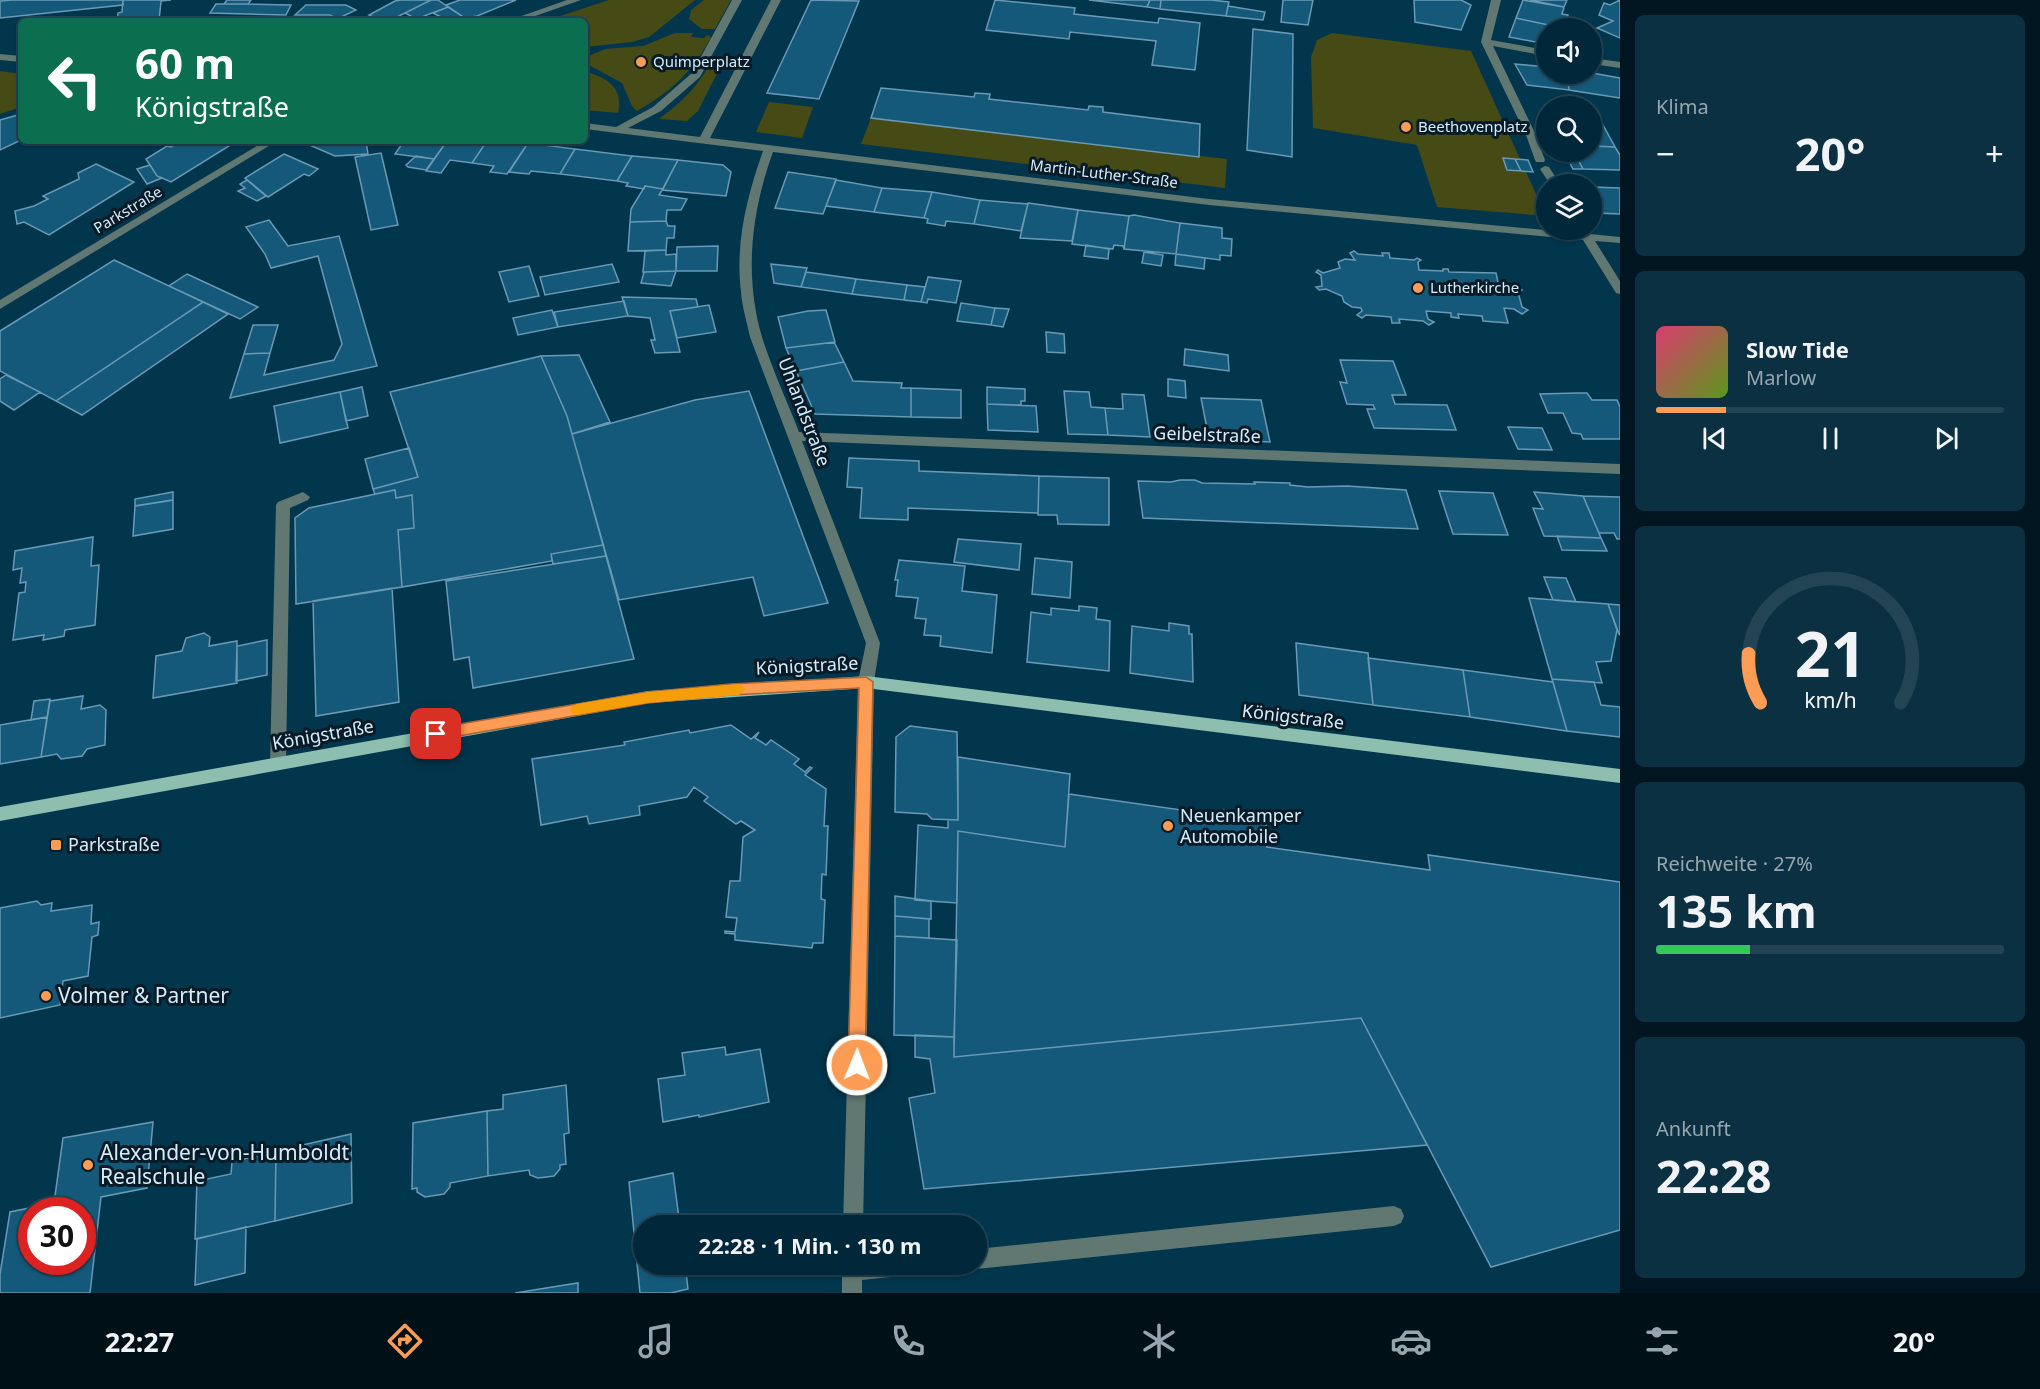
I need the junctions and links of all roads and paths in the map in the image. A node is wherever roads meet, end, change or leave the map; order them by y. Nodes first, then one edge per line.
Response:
1 (576, 0) edge
2 (737, 0) edge
3 (776, 0) edge
4 (1496, 0) edge
5 (522, 18) edge
6 (1486, 42) junction
7 (1536, 51) edge
8 (0, 57) edge
9 (18, 59) edge
10 (1602, 62) edge
11 (1620, 65) edge
12 (588, 126) edge
13 (616, 130) junction
14 (703, 141) junction
15 (267, 144) edge
16 (769, 149) junction
17 (1549, 174) edge
18 (1536, 230) edge
19 (1602, 237) edge
20 (1589, 240) edge
21 (1620, 240) edge
22 (1620, 290) edge
23 (0, 305) edge
24 (794, 436) junction
25 (1620, 469) edge
26 (303, 497) dead end
27 (866, 682) junction
28 (278, 763) junction
29 (1620, 776) edge
30 (0, 814) edge
31 (853, 1215) edge
32 (1394, 1216) dead end
33 (987, 1258) edge
34 (852, 1275) edge
35 (852, 1293) edge

1 - 5 street
2 - 13 street
3 - 14 street
4 - 6 street
6 - 7 street
6 - 17 street
8 - 9 street
10 - 11 street
12 - 13 street, Martin-Luther-Straße
13 - 14 street, Martin-Luther-Straße
14 - 16 street, Martin-Luther-Straße
15 - 23 street, Parkstraße
16 - 18 street, Martin-Luther-Straße
16 - 24 street, Uhlandstraße
19 - 21 street, Martin-Luther-Straße
20 - 22 street
24 - 25 street, Geibelstraße
24 - 27 street, Uhlandstraße
26 - 28 street
27 - 28 main road, Königstraße
27 - 29 main road, Königstraße
27 - 31 street, Uhlandstraße
28 - 30 main road, Königstraße
32 - 33 street
34 - 35 street

